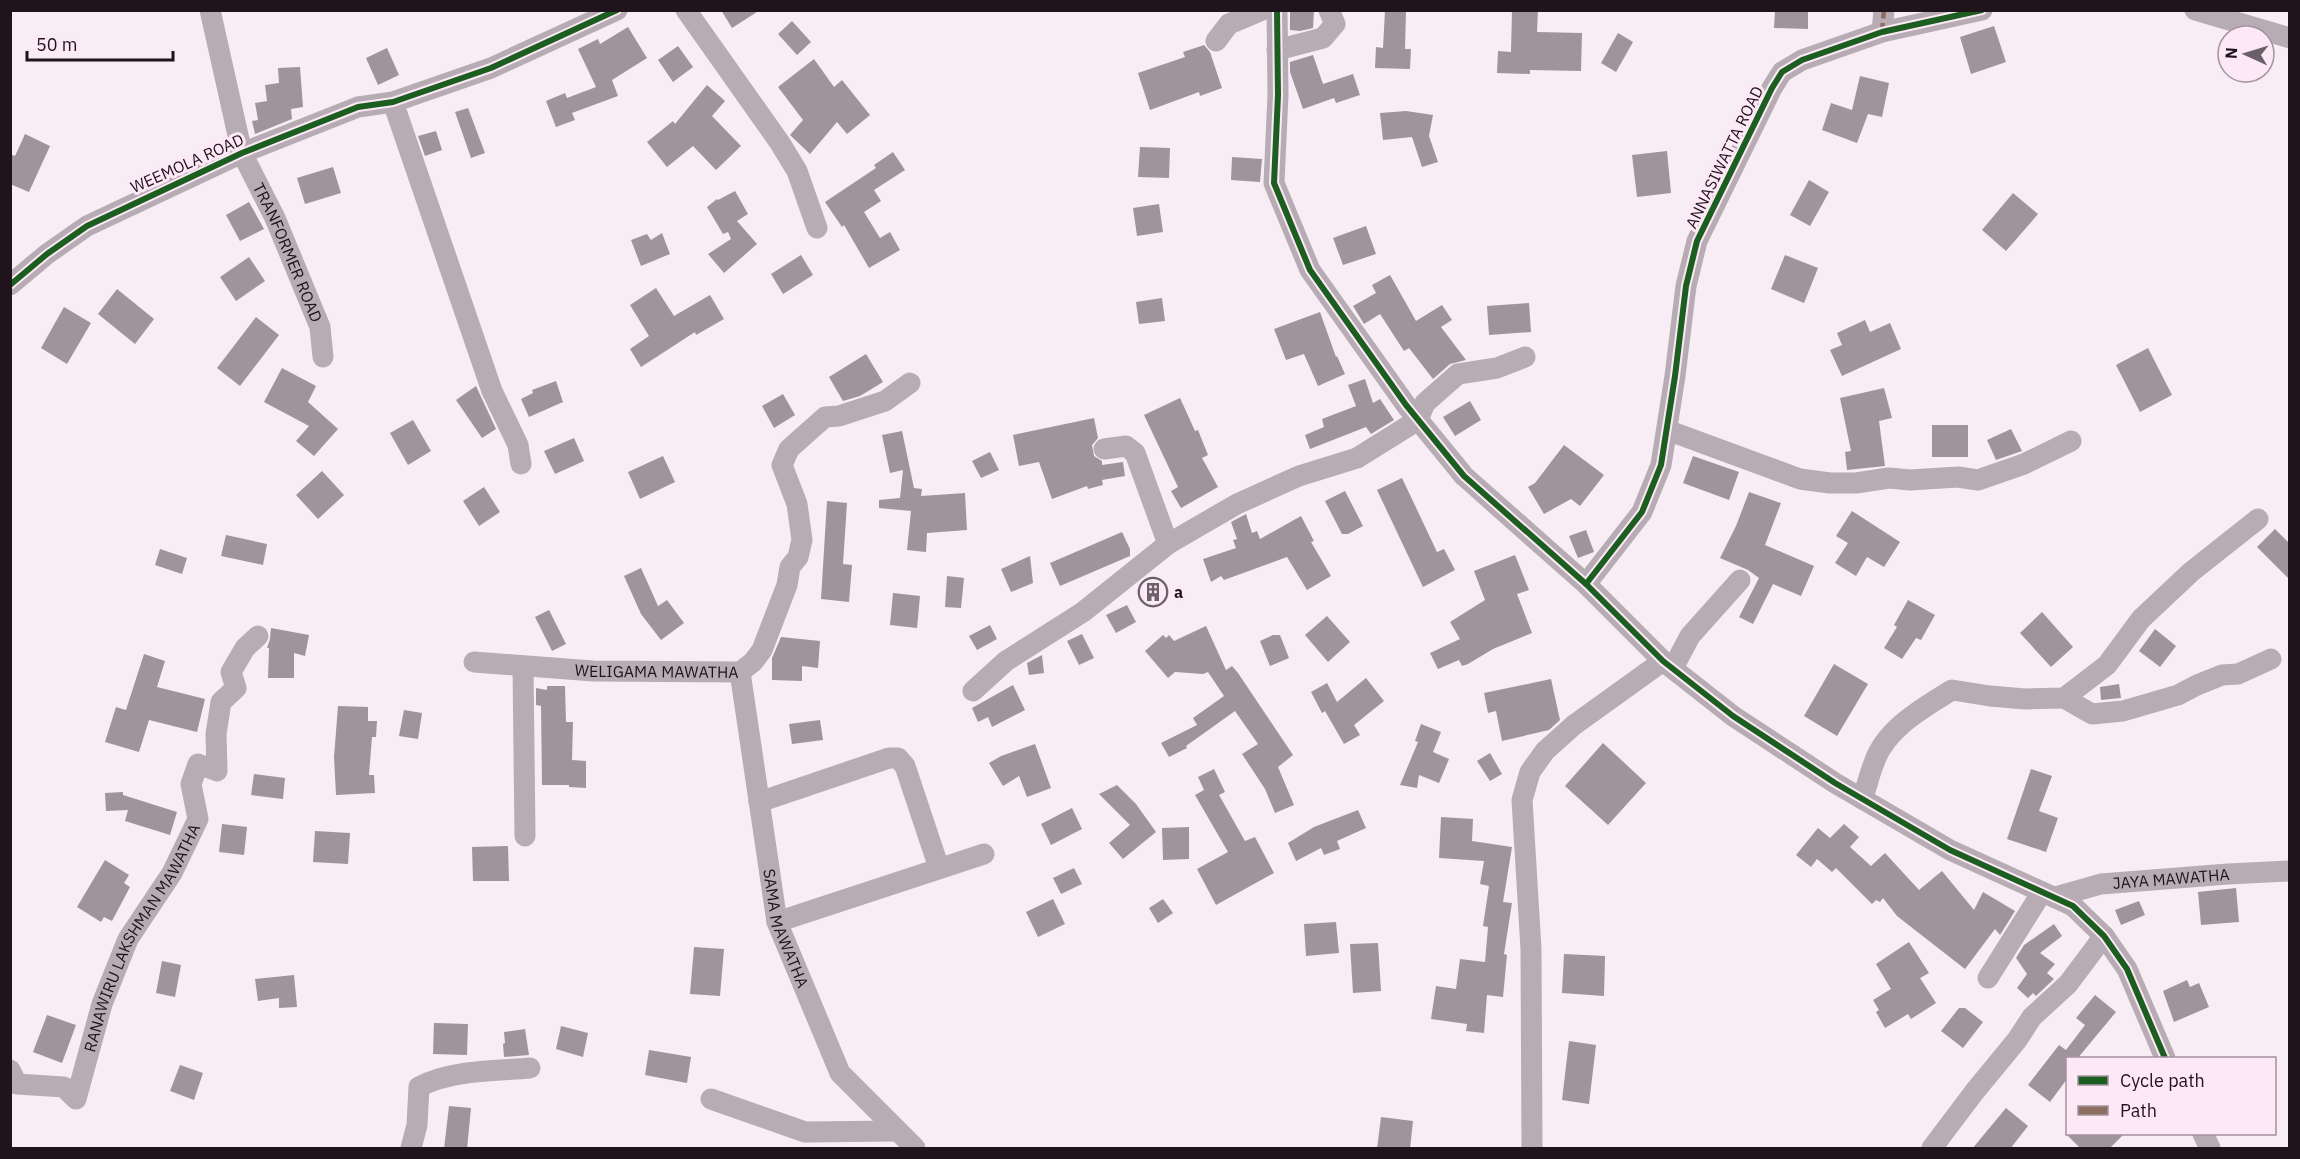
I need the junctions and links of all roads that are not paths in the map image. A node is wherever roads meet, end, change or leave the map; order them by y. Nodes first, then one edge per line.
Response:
1 (210, 10) edge
2 (618, 10) edge
3 (686, 10) edge
4 (1262, 10) edge
5 (1277, 10) edge
6 (1329, 10) edge
7 (1884, 10) edge
8 (1982, 10) edge
9 (2195, 10) edge
10 (1882, 32) junction
11 (2289, 38) edge
12 (1216, 41) dead end
13 (1277, 50) junction
14 (393, 102) junction
15 (242, 153) junction
16 (817, 228) dead end
17 (10, 285) edge
18 (323, 357) dead end
19 (1525, 357) dead end
20 (910, 383) dead end
21 (1418, 420) junction
22 (1667, 430) junction
23 (2071, 441) dead end
24 (1104, 449) dead end
25 (520, 464) dead end
26 (2258, 519) dead end
27 (1168, 544) junction
28 (1740, 580) dead end
29 (1586, 584) junction
30 (258, 636) dead end
31 (2271, 659) dead end
32 (474, 662) dead end
33 (1668, 665) junction
34 (523, 666) junction
35 (740, 672) junction
36 (973, 691) dead end
37 (2064, 698) junction
38 (1862, 799) junction
39 (759, 802) junction
40 (525, 836) dead end
41 (984, 854) dead end
42 (939, 868) junction
43 (2289, 871) edge
44 (2049, 894) junction
45 (777, 922) junction
46 (2104, 936) junction
47 (1988, 978) dead end
48 (2164, 1057) edge
49 (530, 1068) dead end
50 (10, 1070) edge
51 (711, 1099) dead end
52 (897, 1131) junction
53 (2203, 1135) edge
54 (411, 1149) edge
55 (915, 1149) edge
56 (1532, 1149) edge
57 (1932, 1149) edge
58 (2210, 1149) edge

1 - 15 street, TRANFORMER ROAD
2 - 14 street, WEEMOLA ROAD
3 - 16 street
4 - 12 street
5 - 13 street
6 - 13 street
7 - 10 street
8 - 10 street, ANNASIWATTA ROAD
9 - 11 street
10 - 22 street, ANNASIWATTA ROAD
13 - 21 street
14 - 15 street, WEEMOLA ROAD
14 - 25 street
15 - 17 street, WEEMOLA ROAD
15 - 18 street, TRANFORMER ROAD
19 - 21 street
20 - 35 street, WELIGAMA MAWATHA
21 - 27 street
21 - 29 street
22 - 23 street
22 - 29 street, ANNASIWATTA ROAD
24 - 27 street
26 - 37 street
27 - 36 street
28 - 33 street
29 - 33 street
30 - 50 street, RANAWIRU LAKSHMAN MAWATHA
31 - 37 street
32 - 34 street, WELIGAMA MAWATHA
33 - 38 street
33 - 56 street
34 - 35 street, WELIGAMA MAWATHA
34 - 40 street
35 - 39 street, SAMA MAWATHA
37 - 38 street
38 - 44 street
39 - 42 street
39 - 45 street, SAMA MAWATHA
41 - 42 street
42 - 45 street
43 - 44 street, JAYA MAWATHA
44 - 46 street
44 - 47 street
45 - 52 street, SAMA MAWATHA
46 - 48 street
46 - 57 street
49 - 54 street
51 - 52 street
52 - 55 street, SAMA MAWATHA
53 - 58 street

